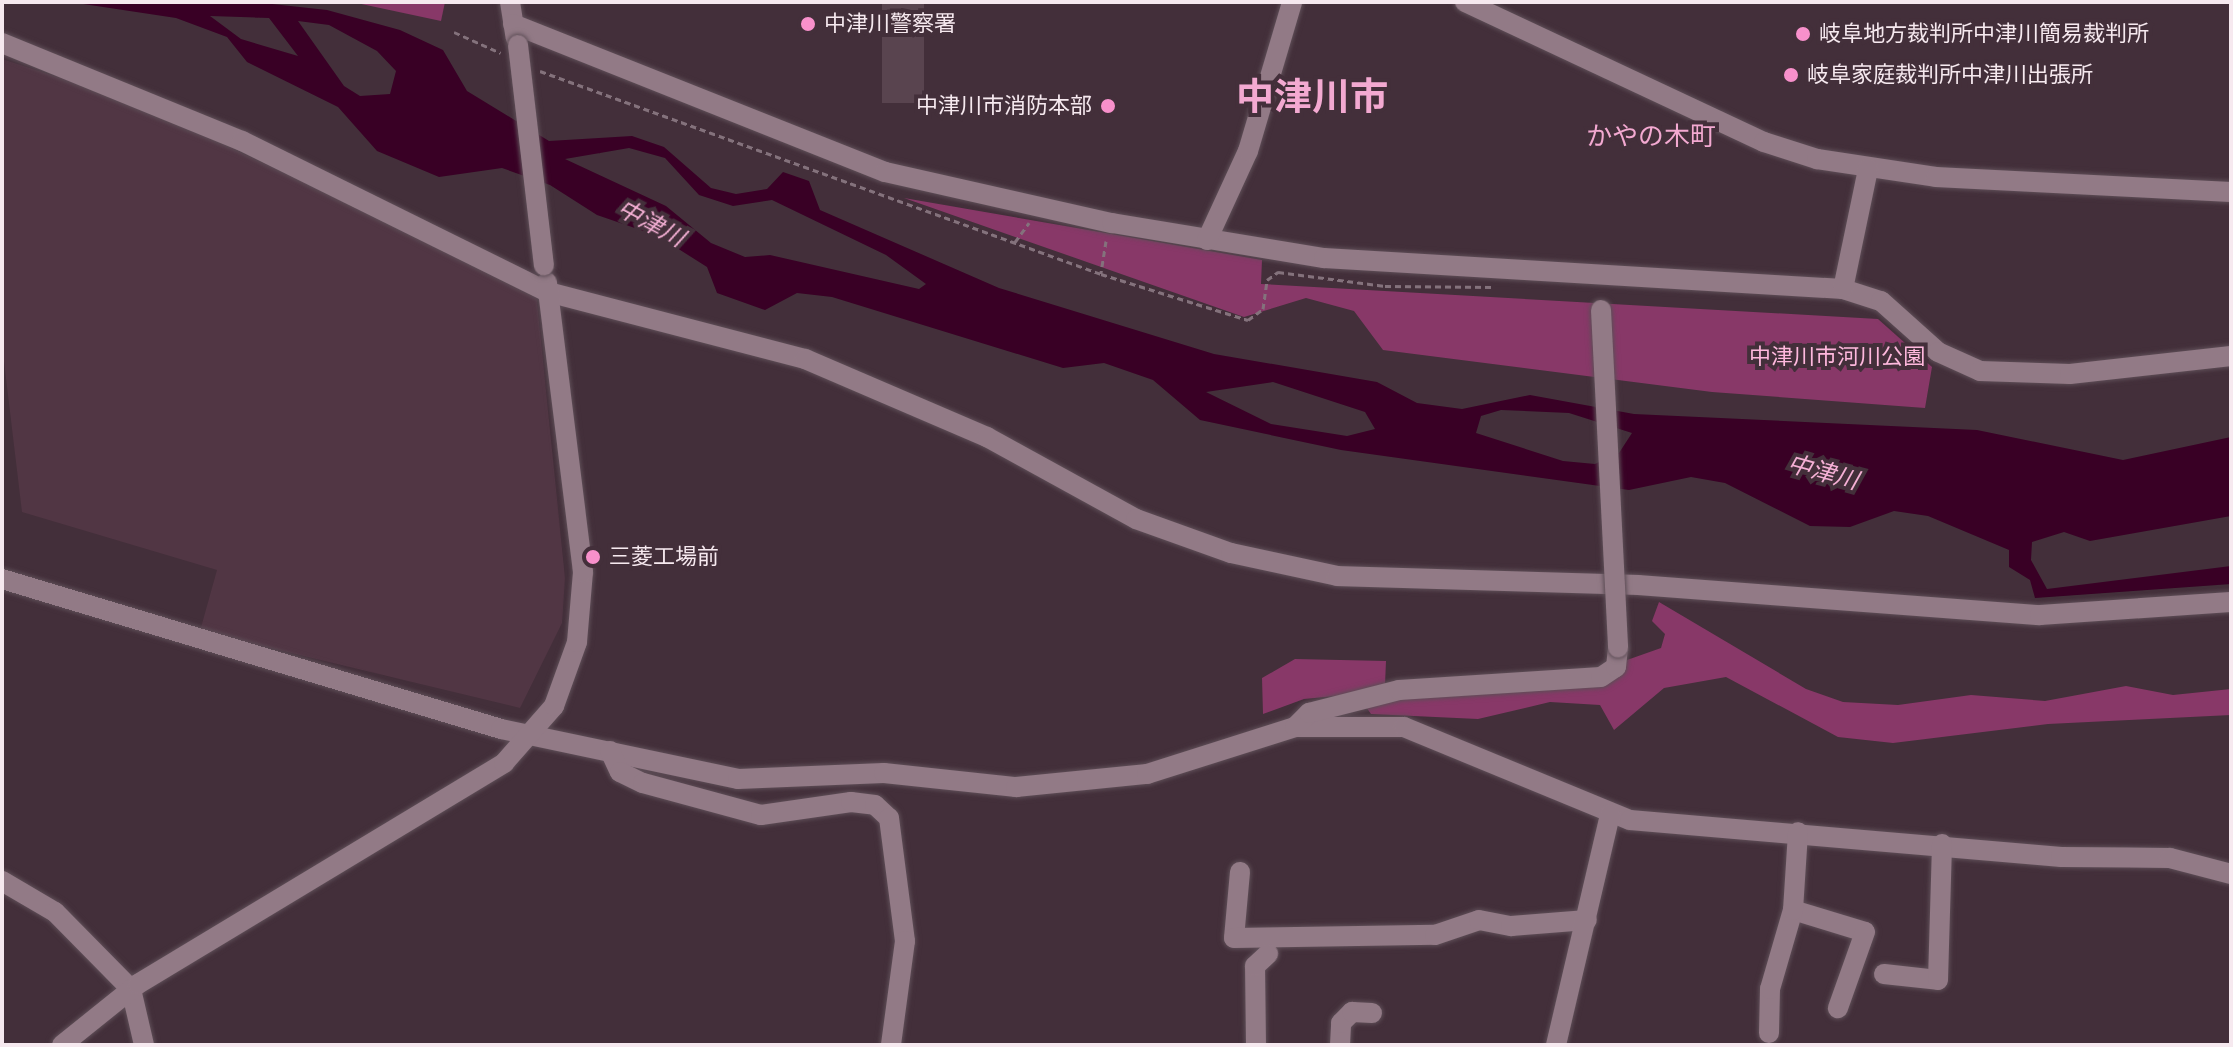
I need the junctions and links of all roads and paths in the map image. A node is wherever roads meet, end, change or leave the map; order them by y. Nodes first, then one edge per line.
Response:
1 (510, 2) edge
2 (1292, 2) edge
3 (1465, 2) edge
4 (513, 24) junction
5 (454, 32) dead end
6 (10, 46) edge
7 (517, 56) junction
8 (1868, 169) junction
9 (2231, 192) edge
10 (1043, 227) dead end
11 (1090, 237) dead end
12 (1207, 240) junction
13 (1015, 242) junction
14 (1504, 271) junction
15 (1101, 274) junction
16 (1599, 277) junction
17 (1843, 289) junction
18 (548, 292) junction
19 (2231, 356) edge
20 (2, 579) edge
21 (2231, 602) edge
22 (1295, 727) junction
23 (534, 735) junction
24 (610, 751) junction
25 (1610, 814) junction
26 (1798, 832) junction
27 (1942, 844) junction
28 (1240, 872) dead end
29 (2231, 874) edge
30 (2, 881) edge
31 (1793, 910) junction
32 (1587, 920) junction
33 (1268, 954) dead end
34 (1884, 974) dead end
35 (131, 989) junction
36 (1838, 1008) dead end
37 (1372, 1013) dead end
38 (1769, 1033) dead end
39 (62, 1045) edge
40 (144, 1045) edge
41 (891, 1045) edge
42 (1256, 1045) edge
43 (1340, 1045) edge
44 (1556, 1045) edge

1 - 4 street
2 - 12 street
3 - 8 street
4 - 7 street
4 - 12 street
5 - 7 path
6 - 18 street
7 - 13 path
7 - 18 street, bridge
8 - 9 street
8 - 17 street
10 - 13 path
11 - 15 path
12 - 14 street
13 - 15 path
14 - 15 path
14 - 16 street
16 - 17 street
16 - 22 street, bridge
17 - 19 street
18 - 21 street
18 - 23 street
20 - 23 street
22 - 24 street
22 - 25 street
23 - 24 street
23 - 35 street
24 - 41 street
25 - 26 street
25 - 32 street
26 - 27 street
26 - 31 street
27 - 29 street
27 - 34 street
28 - 32 street
30 - 35 street
31 - 36 street
31 - 38 street
32 - 44 street
33 - 42 street
35 - 39 street
35 - 40 street
37 - 43 street

